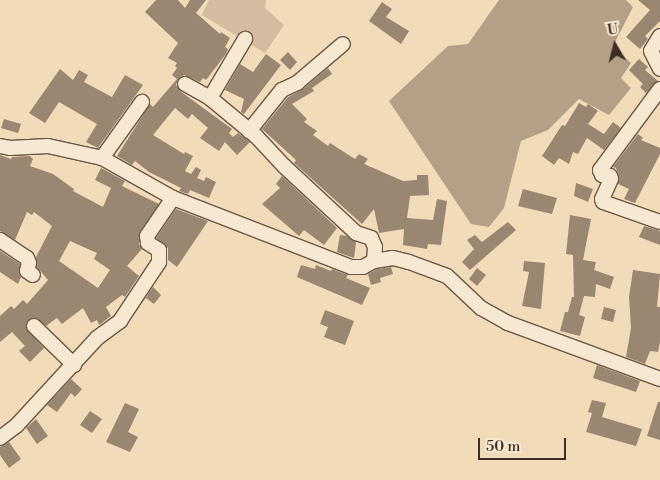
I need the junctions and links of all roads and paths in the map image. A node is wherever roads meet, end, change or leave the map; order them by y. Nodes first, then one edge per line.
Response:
1 (660, 36) edge
2 (244, 39) dead end
3 (343, 44) dead end
4 (660, 69) edge
5 (185, 84) dead end
6 (660, 89) edge
7 (210, 98) junction
8 (142, 102) dead end
9 (249, 131) junction
10 (0, 146) edge
11 (102, 158) junction
12 (173, 198) junction
13 (660, 222) edge
14 (0, 240) edge
15 (374, 261) junction
16 (33, 275) dead end
17 (34, 326) dead end
18 (74, 365) junction
19 (660, 379) edge
20 (0, 438) edge

1 - 4 street
2 - 7 street
3 - 9 street
5 - 7 street
6 - 13 street
7 - 9 street
8 - 11 street
9 - 15 street
10 - 11 street
11 - 12 street
12 - 15 street
12 - 18 street
14 - 16 street
15 - 19 street
17 - 18 street
18 - 20 street

